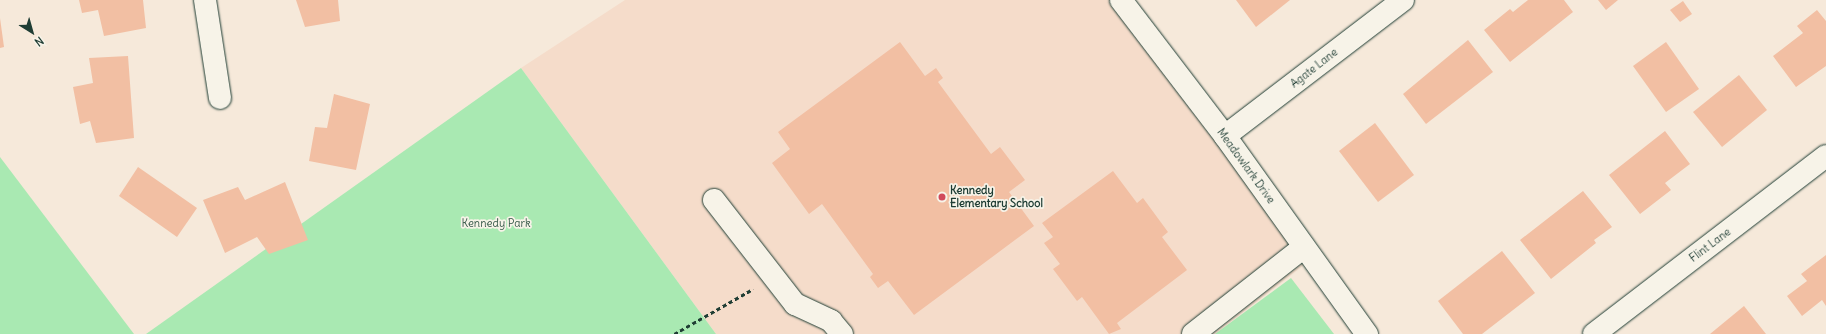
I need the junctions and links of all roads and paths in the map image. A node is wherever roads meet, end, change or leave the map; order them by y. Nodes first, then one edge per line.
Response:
1 (205, 0) edge
2 (1121, 0) edge
3 (1403, 0) edge
4 (220, 98) dead end
5 (1225, 136) junction
6 (1826, 156) edge
7 (714, 200) dead end
8 (1304, 247) junction
9 (774, 277) junction
10 (674, 334) edge
11 (842, 334) edge
12 (1193, 334) edge
13 (1367, 334) edge
14 (1594, 334) edge

1 - 4 street
2 - 5 street, Meadowlark Drive
3 - 5 street, Agate Lane
5 - 8 street, Meadowlark Drive
6 - 14 street, Flint Lane
7 - 9 street
8 - 12 street
8 - 13 street, Meadowlark Drive
9 - 10 path
9 - 11 street

